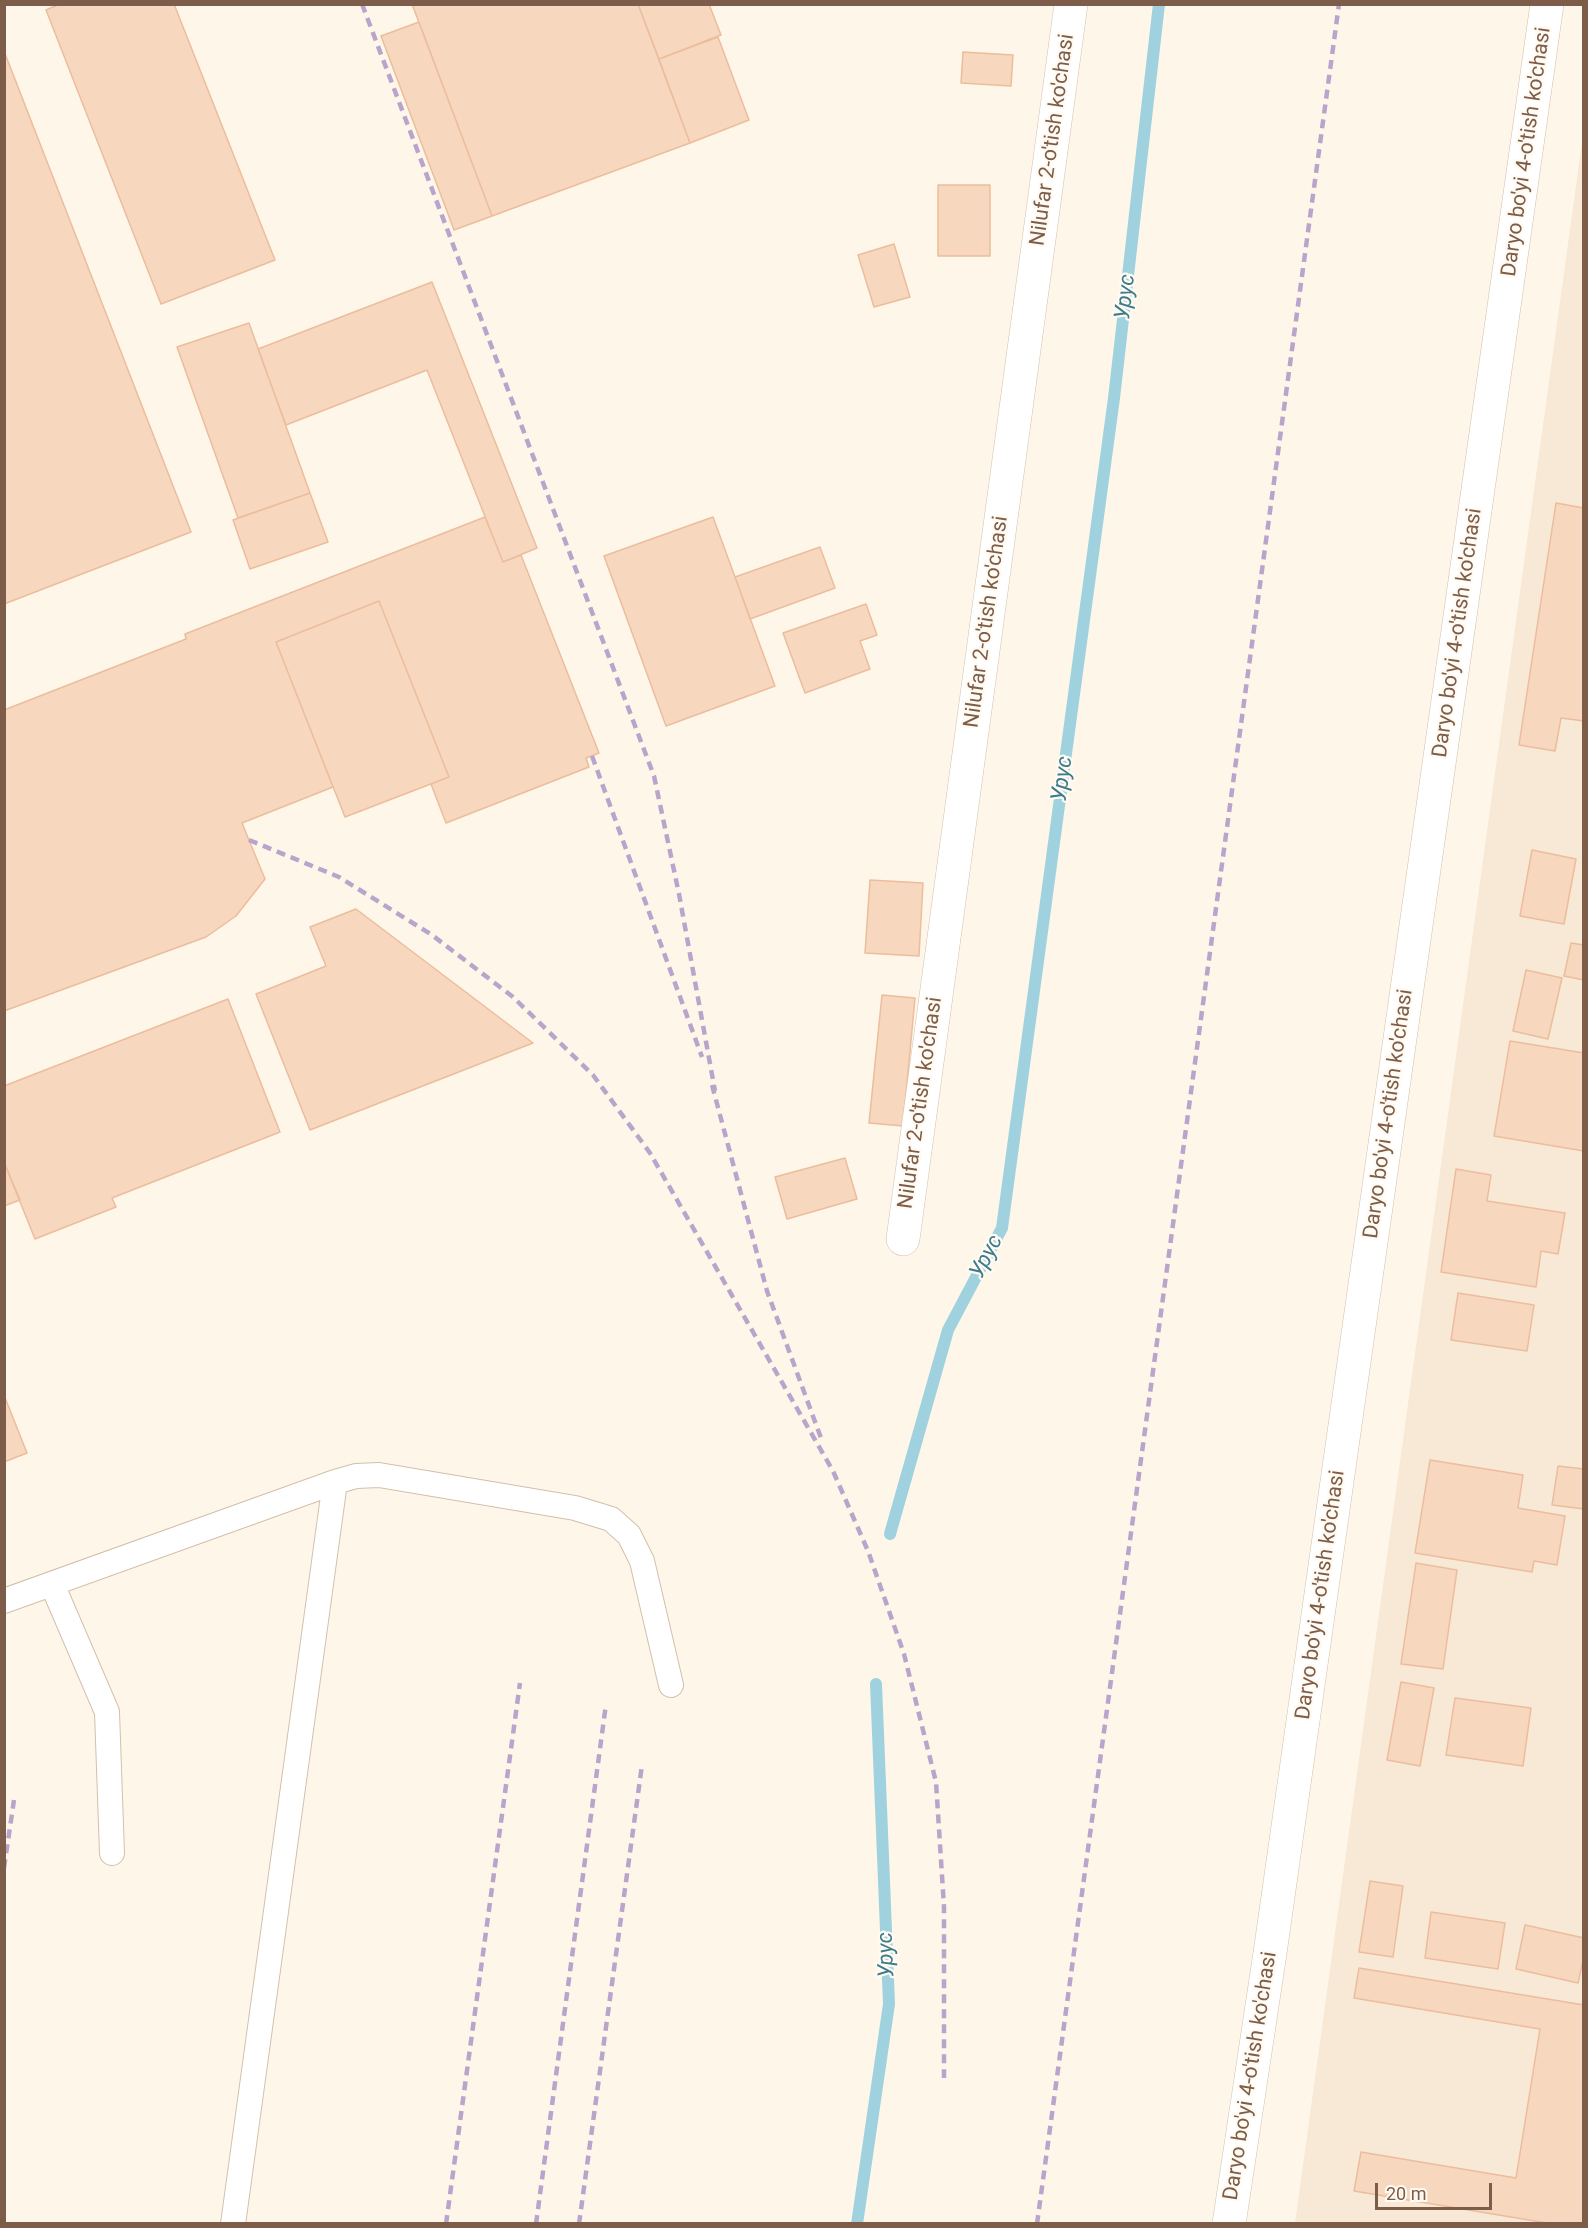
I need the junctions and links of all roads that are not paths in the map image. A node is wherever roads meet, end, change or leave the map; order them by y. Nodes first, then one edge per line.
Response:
1 (1071, 4) edge
2 (1548, 4) edge
3 (903, 1239) dead end
4 (335, 1482) junction
5 (52, 1584) junction
6 (4, 1601) edge
7 (671, 1685) dead end
8 (112, 1853) dead end
9 (233, 2223) edge
10 (1229, 2223) edge

1 - 3 street, Nilufar 2-o'tish ko'chasi
2 - 10 street, Daryo bo'yi 4-o'tish ko'chasi
4 - 5 lane
4 - 7 lane
4 - 9 lane
5 - 6 lane
5 - 8 lane

